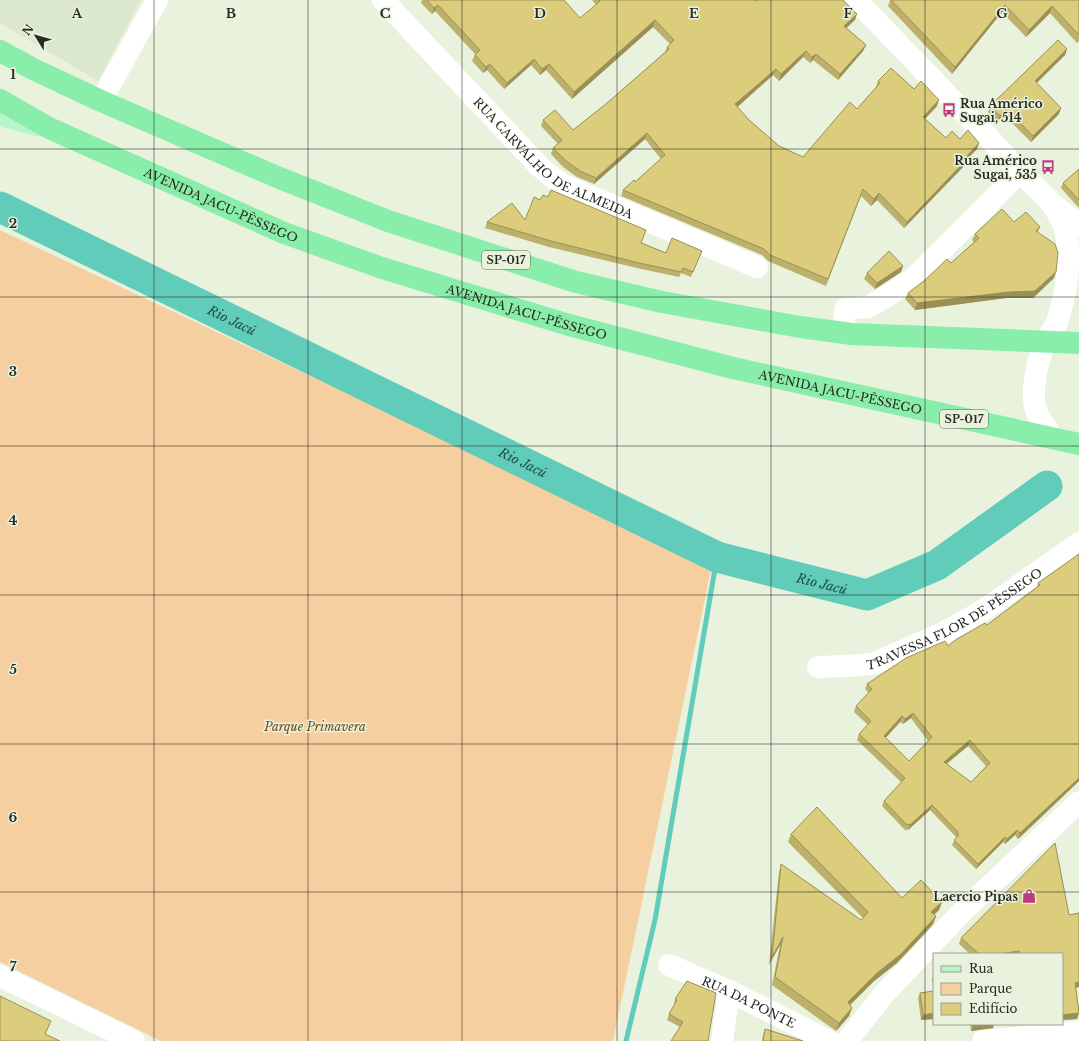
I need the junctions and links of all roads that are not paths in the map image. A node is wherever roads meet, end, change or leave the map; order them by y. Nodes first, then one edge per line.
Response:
1 (157, 0) edge
2 (383, 0) edge
3 (856, 0) edge
4 (0, 51) edge
5 (0, 100) edge
6 (101, 101) junction
7 (0, 115) edge
8 (49, 128) junction
9 (1021, 171) junction
10 (1052, 204) junction
11 (1079, 225) edge
12 (757, 266) dead end
13 (1073, 267) edge
14 (842, 333) junction
15 (1046, 342) junction
16 (1079, 343) edge
17 (1053, 438) junction
18 (1079, 444) edge
19 (1079, 543) edge
20 (818, 667) dead end
21 (1079, 802) edge
22 (669, 965) dead end
23 (0, 976) edge
24 (729, 991) junction
25 (1079, 1032) edge
26 (112, 1036) edge
27 (134, 1041) edge
28 (722, 1041) edge
29 (829, 1041) edge
30 (847, 1041) edge
31 (983, 1041) edge

1 - 6 street
2 - 12 street, RUA CARVALHO DE ALMEIDA
3 - 9 street
4 - 6 highway, SP-017
5 - 8 highway, AVENIDA JACU-PÊSSEGO / SP-017
6 - 14 highway, SP-017
7 - 8 main road
8 - 17 highway, AVENIDA JACU-PÊSSEGO / SP-017
9 - 10 street
9 - 14 street
10 - 11 street
10 - 13 street
13 - 15 street
14 - 15 highway, SP-017
15 - 16 highway, SP-017
15 - 17 street
17 - 18 highway, AVENIDA JACU-PÊSSEGO / SP-017
19 - 20 street, TRAVESSA FLOR DE PÊSSEGO
21 - 30 street
22 - 24 street, RUA DA PONTE
23 - 26 street
24 - 28 street
24 - 29 street, RUA DA PONTE
25 - 31 street
26 - 27 street

